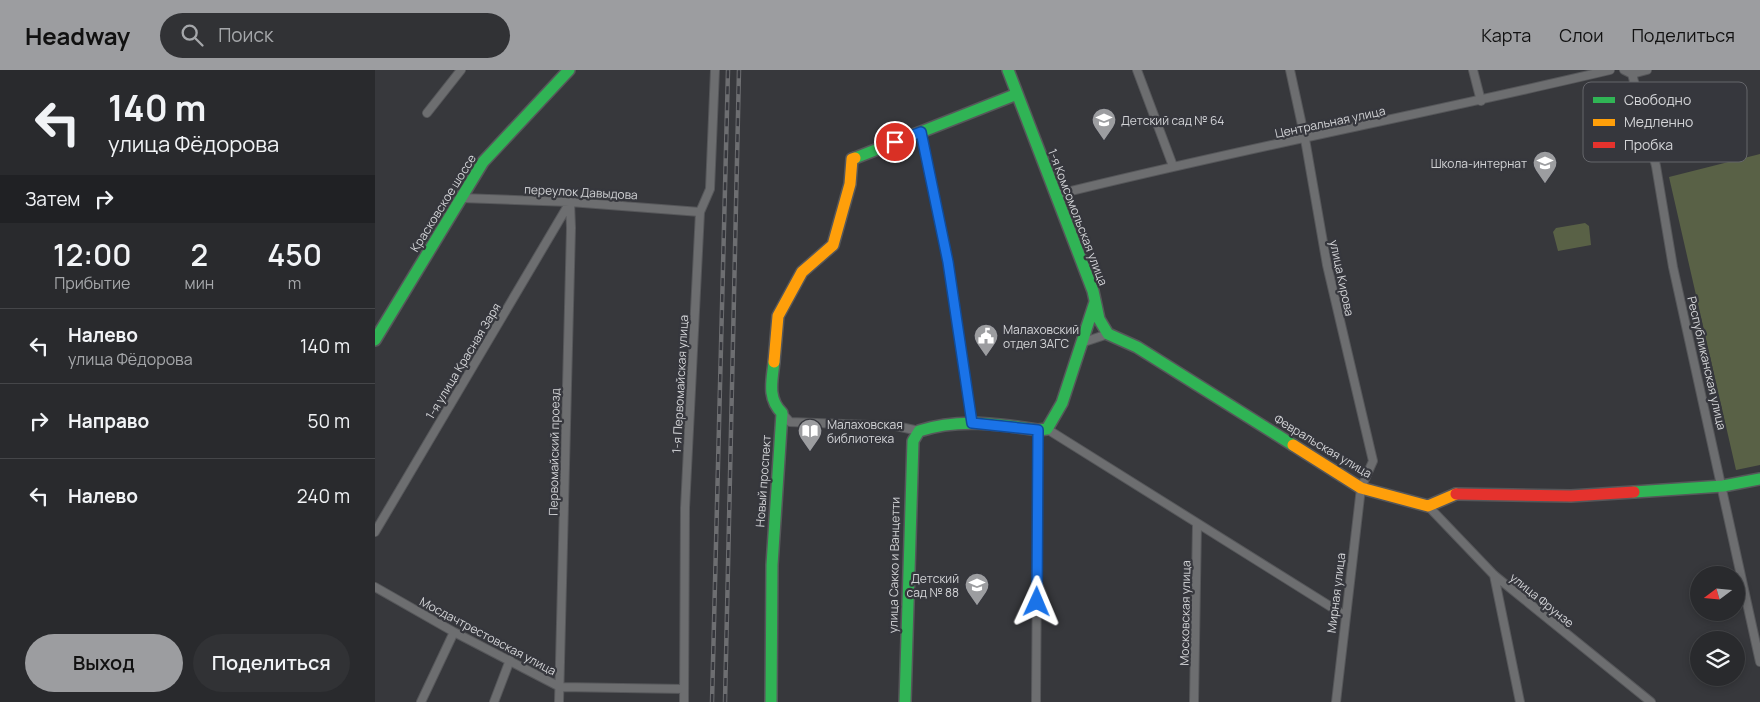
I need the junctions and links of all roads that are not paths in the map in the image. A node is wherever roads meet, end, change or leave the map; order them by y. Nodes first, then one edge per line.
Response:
1 (461, 70) edge
2 (569, 70) edge
3 (715, 70) edge
4 (1007, 70) edge
5 (1137, 70) edge
6 (1290, 70) edge
7 (1473, 70) edge
8 (1610, 70) edge
9 (1624, 70) edge
10 (1647, 70) edge
11 (1631, 72) edge
12 (1017, 94) junction
13 (1481, 100) junction
14 (427, 113) dead end
15 (921, 132) junction
16 (1305, 139) junction
17 (1655, 162) edge
18 (1173, 166) junction
19 (1055, 195) junction
20 (461, 198) junction
21 (570, 202) junction
22 (700, 212) junction
23 (1095, 300) junction
24 (1109, 334) junction
25 (375, 340) edge
26 (1081, 344) junction
27 (782, 413) junction
28 (972, 423) junction
29 (1042, 429) junction
30 (919, 431) junction
31 (1760, 479) edge
32 (1723, 486) junction
33 (1361, 488) junction
34 (1428, 506) junction
35 (1197, 524) junction
36 (375, 532) edge
37 (1494, 575) junction
38 (375, 586) edge
39 (1344, 615) junction
40 (455, 632) junction
41 (510, 660) junction
42 (1760, 662) edge
43 (560, 687) junction
44 (684, 689) junction
45 (421, 702) edge
46 (494, 702) edge
47 (559, 702) edge
48 (684, 702) edge
49 (771, 702) edge
50 (905, 702) edge
51 (1036, 702) edge
52 (1194, 702) edge
53 (1336, 702) edge
54 (1520, 702) edge
55 (1651, 702) edge

1 - 14 street
2 - 20 street, Красковское шоссе
3 - 22 street, 1-я Первомайская улица
4 - 12 street, 1-я Комсомольская улица
5 - 18 street
6 - 16 street, улица Кирова
7 - 13 street
8 - 13 street, Центральная улица
9 - 11 street
10 - 11 street
12 - 15 street
12 - 19 street, 1-я Комсомольская улица
13 - 16 street, Центральная улица
15 - 27 street
15 - 28 street
16 - 18 street, Центральная улица
16 - 33 street, улица Кирова
17 - 32 street, Республиканская улица
18 - 19 street, Центральная улица
19 - 23 street, 1-я Комсомольская улица
20 - 21 street, переулок Давыдова
20 - 25 street, Красковское шоссе
21 - 22 street, переулок Давыдова
21 - 36 street, 1-я улица Красная Заря
21 - 43 street, Первомайский проезд
22 - 44 street, 1-я Первомайская улица
23 - 24 street
23 - 26 street, 1-я Комсомольская улица
24 - 26 street
24 - 33 street, Февральская улица
26 - 29 street, 1-я Комсомольская улица
27 - 30 street
27 - 49 street, Новый проспект
28 - 29 street
28 - 30 street
29 - 35 street
29 - 51 street
30 - 50 street, улица Сакко и Ванцетти
31 - 32 street
32 - 34 street
32 - 42 street, Республиканская улица
33 - 34 street, Февральская улица
33 - 39 street, Мирная улица
34 - 37 street, улица Фрунзе
35 - 39 street
35 - 52 street, Московская улица
37 - 54 street
37 - 55 street, улица Фрунзе
38 - 40 street, Мосдачтрестовская улица
39 - 53 street, Мирная улица
40 - 41 street, Мосдачтрестовская улица
40 - 45 street
41 - 43 street, Мосдачтрестовская улица
41 - 46 street
43 - 44 street, Мосдачтрестовская улица
43 - 47 street, Первомайский проезд
44 - 48 street, 1-я Первомайская улица

